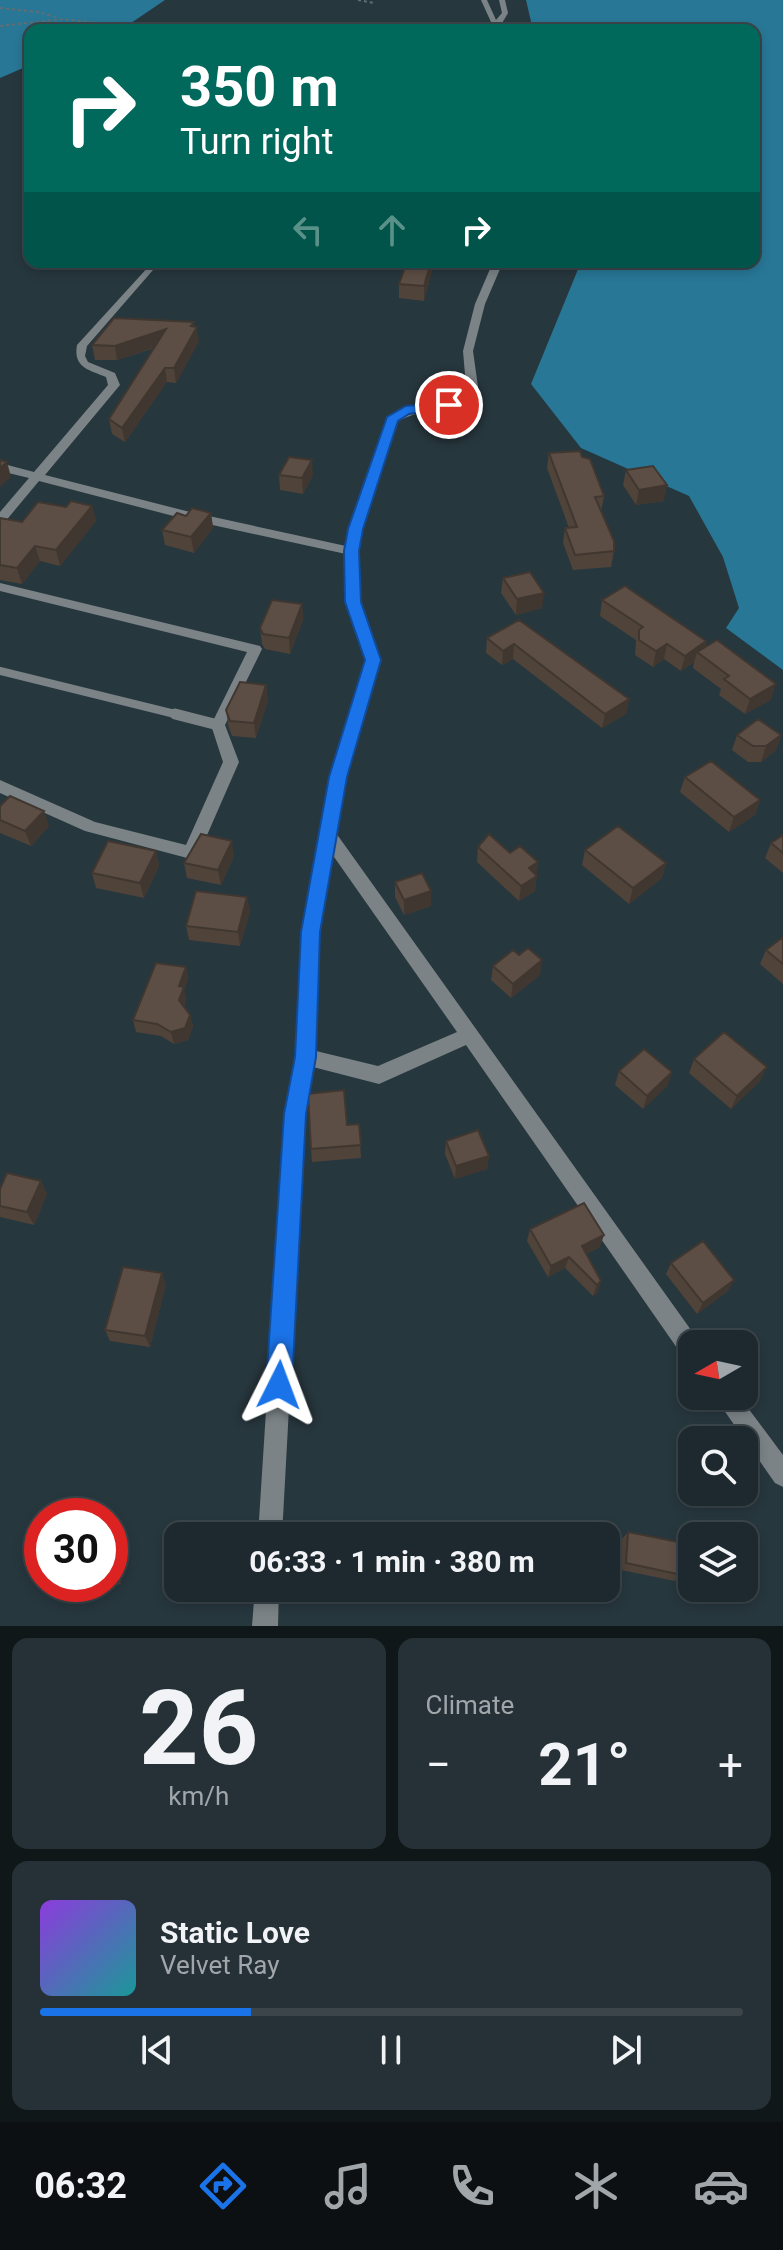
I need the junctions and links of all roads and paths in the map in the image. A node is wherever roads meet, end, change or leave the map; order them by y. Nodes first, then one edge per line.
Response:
1 (358, 0) edge
2 (484, 0) edge
3 (502, 0) edge
4 (374, 3) dead end
5 (0, 8) edge
6 (61, 19) junction
7 (106, 24) edge
8 (492, 24) edge
9 (497, 24) edge
10 (0, 26) edge
11 (150, 268) dead end
12 (495, 268) edge
13 (0, 467) edge
14 (38, 475) junction
15 (0, 520) edge
16 (352, 551) junction
17 (0, 587) edge
18 (0, 671) edge
19 (218, 725) junction
20 (0, 786) edge
21 (329, 836) junction
22 (469, 1035) junction
23 (306, 1057) junction
24 (678, 1330) edge
25 (735, 1410) edge
26 (783, 1475) edge
27 (271, 1522) edge
28 (266, 1602) edge
29 (265, 1626) edge

1 - 4 path
2 - 8 street
3 - 9 street
5 - 6 path
6 - 7 path
6 - 10 path
11 - 14 street
12 - 16 street
13 - 14 street
14 - 15 street
14 - 16 street
16 - 21 street
17 - 19 street
18 - 19 lane
19 - 20 street
21 - 22 street
21 - 23 street
22 - 23 street
22 - 24 street
23 - 27 street
25 - 26 street
28 - 29 street

